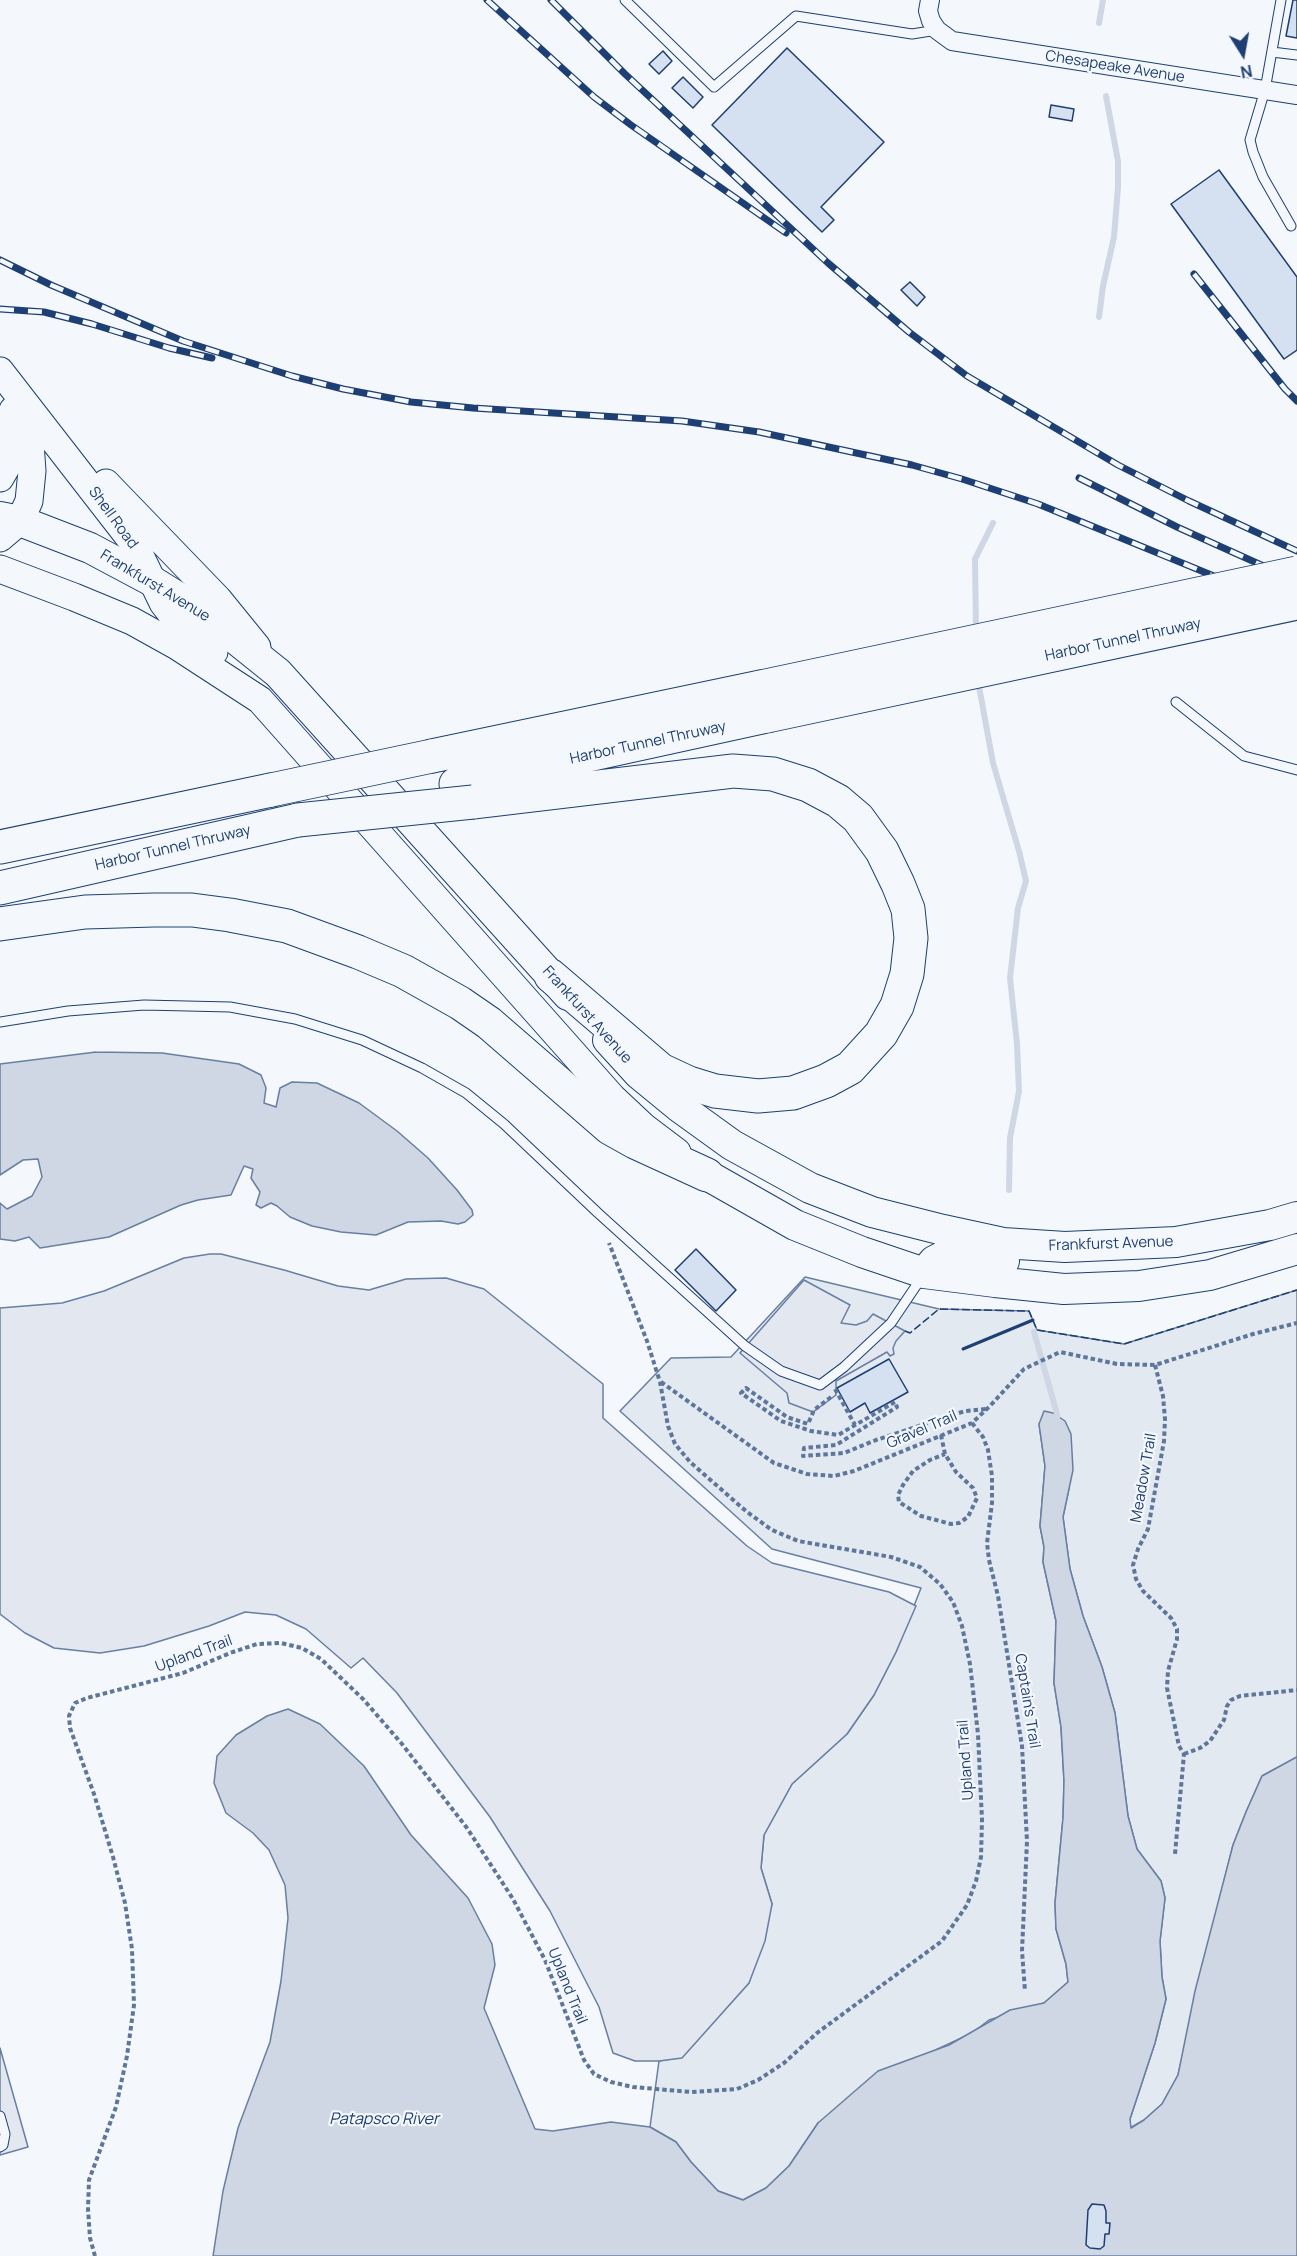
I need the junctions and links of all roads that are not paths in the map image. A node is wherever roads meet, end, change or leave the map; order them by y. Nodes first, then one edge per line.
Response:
1 (625, 0) edge
2 (930, 0) edge
3 (1281, 0) edge
4 (937, 30) junction
5 (1272, 52) junction
6 (1297, 55) edge
7 (1265, 90) junction
8 (1297, 95) edge
9 (1291, 226) dead end
10 (7, 379) edge
11 (0, 477) edge
12 (7, 525) edge
13 (0, 570) edge
14 (1297, 573) edge
15 (152, 581) junction
16 (1297, 603) edge
17 (278, 673) junction
18 (260, 700) junction
19 (764, 702) junction
20 (1176, 702) dead end
21 (1297, 770) edge
22 (465, 793) junction
23 (0, 847) edge
24 (0, 888) edge
25 (0, 924) edge
26 (552, 976) junction
27 (0, 1022) edge
28 (707, 1175) junction
29 (872, 1212) junction
30 (1297, 1217) edge
31 (1176, 1242) junction
32 (1297, 1249) edge
33 (924, 1273) junction
34 (0, 2116) edge
35 (0, 2147) edge

1 - 4 lane
2 - 4 street
3 - 5 lane
4 - 7 street, Chesapeake Avenue
5 - 6 lane
5 - 7 lane
7 - 8 street, Chesapeake Avenue
7 - 9 lane
10 - 11 main road
10 - 12 main road
10 - 15 main road, Shell Road
10 - 17 main road, Shell Road
12 - 15 main road, Frankfurst Avenue
13 - 18 main road
14 - 19 highway, Harbor Tunnel Thruway, bridge
15 - 17 main road, Frankfurst Avenue
15 - 18 main road, Shell Road
16 - 19 highway, Harbor Tunnel Thruway, bridge
17 - 26 main road, Frankfurst Avenue
18 - 28 main road
19 - 22 highway, Harbor Tunnel Thruway
19 - 23 highway, Harbor Tunnel Thruway, bridge
20 - 21 lane
22 - 24 highway, Harbor Tunnel Thruway, bridge
22 - 26 highway
25 - 28 highway
26 - 29 main road, Frankfurst Avenue
27 - 33 lane
28 - 33 main road
29 - 31 main road, Frankfurst Avenue
29 - 33 main road
30 - 31 main road, Frankfurst Avenue
31 - 33 main road
32 - 33 main road
34 - 35 lane

